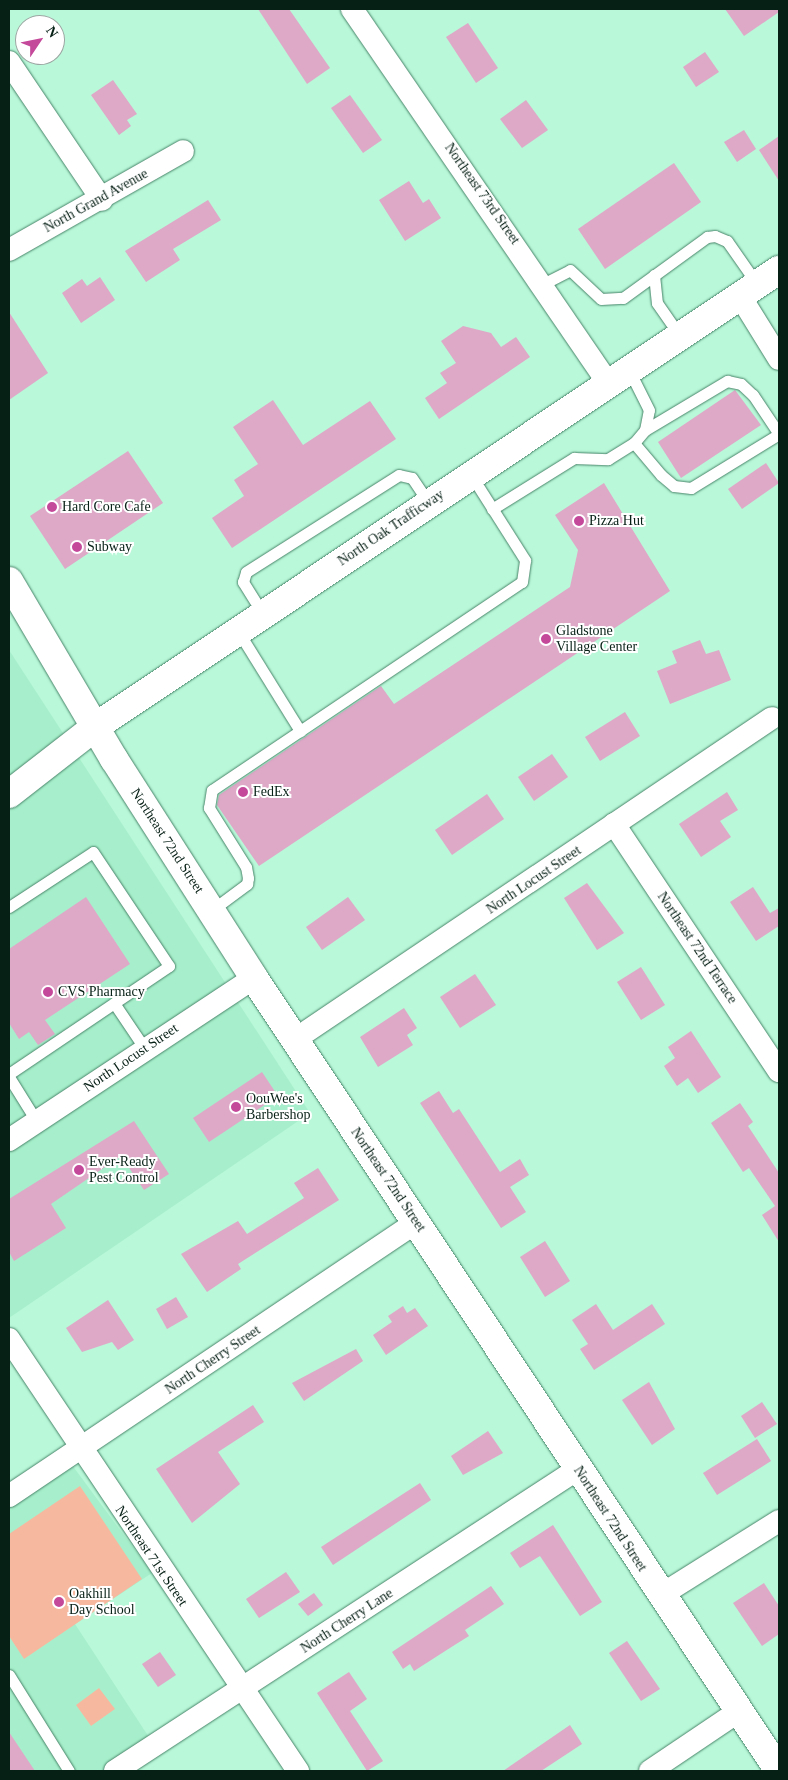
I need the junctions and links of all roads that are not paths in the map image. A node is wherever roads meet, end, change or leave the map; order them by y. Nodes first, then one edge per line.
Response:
1 (352, 9) edge
2 (9, 62) edge
3 (183, 151) dead end
4 (102, 200) junction
5 (9, 250) edge
6 (654, 275) junction
7 (543, 284) junction
8 (759, 284) edge
9 (680, 336) junction
10 (779, 359) edge
11 (618, 376) junction
12 (645, 430) junction
13 (779, 434) edge
14 (634, 442) junction
15 (470, 475) junction
16 (429, 503) junction
17 (492, 509) junction
18 (9, 581) edge
19 (263, 614) junction
20 (238, 631) junction
21 (772, 718) dead end
22 (95, 727) junction
23 (300, 731) junction
24 (9, 794) edge
25 (614, 824) junction
26 (9, 907) edge
27 (212, 910) junction
28 (254, 978) junction
29 (114, 1003) junction
30 (294, 1040) junction
31 (145, 1049) junction
32 (779, 1071) edge
33 (9, 1076) edge
34 (37, 1122) junction
35 (9, 1140) edge
36 (416, 1223) junction
37 (9, 1339) edge
38 (80, 1448) junction
39 (578, 1469) junction
40 (9, 1496) edge
41 (779, 1521) edge
42 (660, 1595) junction
43 (9, 1675) edge
44 (241, 1691) junction
45 (739, 1711) junction
46 (69, 1771) edge
47 (115, 1771) edge
48 (298, 1771) edge
49 (650, 1771) edge
50 (779, 1771) edge

1 - 7 street, Northeast 73rd Street
2 - 4 street
3 - 4 street, North Grand Avenue
4 - 5 street, North Grand Avenue
6 - 7 lane
6 - 8 lane
6 - 9 lane
7 - 11 street, Northeast 73rd Street
8 - 9 main road, North Oak Trafficway
8 - 10 street
9 - 11 main road, North Oak Trafficway
11 - 12 lane
11 - 15 main road, North Oak Trafficway
12 - 13 lane
12 - 14 lane
13 - 14 lane
14 - 17 lane
15 - 16 main road, North Oak Trafficway
15 - 17 lane
16 - 19 main road, North Oak Trafficway
16 - 19 lane
17 - 23 lane
18 - 22 main road, Northeast 72nd Street
19 - 20 main road, North Oak Trafficway
20 - 22 main road, North Oak Trafficway
20 - 23 lane
21 - 25 street, North Locust Street
22 - 24 main road, North Oak Trafficway
22 - 27 main road, Northeast 72nd Street
23 - 27 lane
25 - 30 street, North Locust Street
25 - 32 street, Northeast 72nd Terrace
26 - 29 lane
27 - 28 main road, Northeast 72nd Street
28 - 30 main road, Northeast 72nd Street
28 - 31 street, North Locust Street
29 - 31 lane
29 - 33 lane
30 - 36 main road, Northeast 72nd Street
31 - 34 street, North Locust Street
33 - 34 lane
34 - 35 street, North Locust Street
36 - 38 street, North Cherry Street
36 - 39 main road, Northeast 72nd Street
37 - 38 street, Northeast 71st Street
38 - 40 street, North Cherry Street
38 - 44 street, Northeast 71st Street
39 - 42 main road, Northeast 72nd Street
39 - 44 street, North Cherry Lane
41 - 42 street
42 - 45 main road, Northeast 72nd Street
43 - 46 lane
44 - 47 street, North Cherry Lane
44 - 48 street, Northeast 71st Street
45 - 49 street
45 - 50 main road, Northeast 72nd Street

